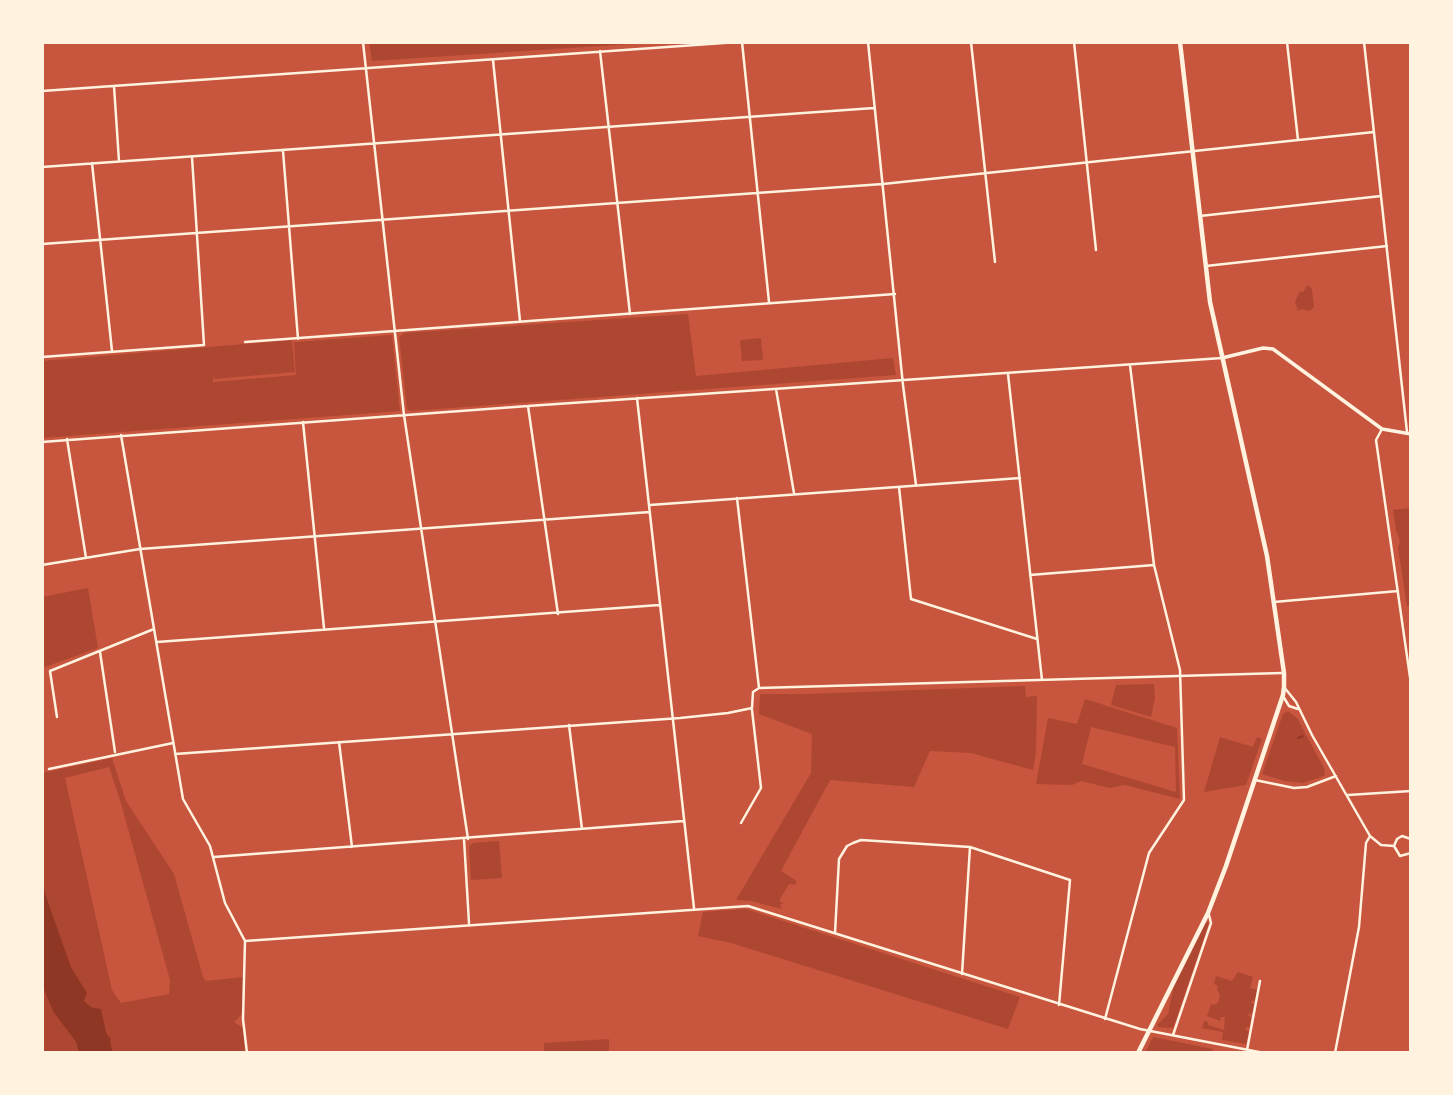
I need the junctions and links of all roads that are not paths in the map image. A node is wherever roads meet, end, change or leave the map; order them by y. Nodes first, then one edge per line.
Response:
1 (363, 42) edge
2 (740, 42) edge
3 (867, 42) edge
4 (971, 42) edge
5 (1074, 42) edge
6 (1180, 42) edge
7 (1287, 42) edge
8 (1364, 42) edge
9 (600, 51) junction
10 (493, 58) junction
11 (366, 67) junction
12 (114, 86) junction
13 (42, 91) edge
14 (874, 108) junction
15 (750, 118) junction
16 (608, 128) junction
17 (1374, 132) junction
18 (502, 135) junction
19 (1298, 140) junction
20 (374, 143) junction
21 (284, 151) junction
22 (1193, 152) junction
23 (192, 157) junction
24 (119, 161) junction
25 (92, 163) junction
26 (1087, 164) junction
27 (42, 167) edge
28 (985, 174) junction
29 (883, 184) junction
30 (758, 193) junction
31 (1381, 196) junction
32 (618, 203) junction
33 (507, 211) junction
34 (1200, 216) junction
35 (383, 220) junction
36 (289, 226) junction
37 (197, 233) junction
38 (101, 240) junction
39 (42, 244) edge
40 (1387, 246) junction
41 (1096, 250) dead end
42 (995, 262) dead end
43 (1206, 266) junction
44 (895, 294) junction
45 (769, 302) junction
46 (630, 314) junction
47 (520, 321) junction
48 (395, 332) junction
49 (298, 339) junction
50 (245, 342) dead end
51 (112, 351) junction
52 (42, 357) edge
53 (1222, 358) junction
54 (1130, 365) junction
55 (1008, 373) junction
56 (904, 380) junction
57 (776, 389) junction
58 (637, 398) junction
59 (528, 406) junction
60 (404, 415) junction
61 (303, 422) junction
62 (1382, 429) junction
63 (1409, 434) edge
64 (121, 435) junction
65 (67, 439) junction
66 (42, 442) edge
67 (1020, 478) junction
68 (916, 485) junction
69 (899, 487) junction
70 (794, 494) junction
71 (737, 498) junction
72 (650, 505) junction
73 (650, 512) junction
74 (544, 520) junction
75 (422, 529) junction
76 (314, 536) junction
77 (140, 549) junction
78 (86, 558) junction
79 (42, 565) edge
80 (1154, 565) junction
81 (1030, 575) junction
82 (1398, 591) junction
83 (1273, 602) junction
84 (660, 605) junction
85 (558, 614) junction
86 (436, 623) junction
87 (154, 629) junction
88 (324, 630) junction
89 (1037, 639) junction
90 (157, 642) junction
91 (100, 652) junction
92 (1284, 673) junction
93 (1180, 676) junction
94 (1042, 680) junction
95 (1411, 684) edge
96 (1284, 687) junction
97 (759, 688) junction
98 (1283, 695) junction
99 (1289, 706) junction
100 (752, 708) junction
101 (1298, 709) junction
102 (1277, 712) junction
103 (57, 718) dead end
104 (674, 718) junction
105 (569, 725) junction
106 (452, 734) junction
107 (173, 743) junction
108 (339, 743) junction
109 (116, 754) junction
110 (175, 754) junction
111 (49, 769) dead end
112 (1335, 776) junction
113 (1255, 780) junction
114 (1411, 791) edge
115 (1348, 796) junction
116 (684, 821) junction
117 (741, 823) dead end
118 (582, 829) junction
119 (1370, 836) junction
120 (1411, 838) edge
121 (466, 839) junction
122 (1394, 846) junction
123 (352, 847) junction
124 (970, 847) junction
125 (1409, 854) edge
126 (214, 857) junction
127 (1411, 861) edge
128 (694, 908) junction
129 (1208, 913) junction
130 (470, 925) junction
131 (835, 933) junction
132 (245, 941) junction
133 (962, 974) junction
134 (1261, 981) dead end
135 (1059, 1005) junction
136 (1105, 1019) junction
137 (1149, 1032) junction
138 (1173, 1035) junction
139 (1247, 1050) junction
140 (247, 1053) edge
141 (1138, 1053) edge
142 (1264, 1053) edge
143 (1335, 1053) edge

1 - 11 street
2 - 9 street
2 - 15 street
3 - 14 street
4 - 28 street
5 - 26 street
6 - 22 main road
7 - 19 street
8 - 17 street
9 - 10 street
9 - 16 street
10 - 11 street
10 - 18 street
11 - 12 street
11 - 20 street
12 - 13 street
12 - 24 street
14 - 15 street
14 - 29 street
15 - 16 street
15 - 30 street
16 - 18 street
16 - 32 street
17 - 19 street
17 - 31 street
18 - 20 street
18 - 33 street
19 - 22 street
20 - 21 street
20 - 35 street
21 - 23 street
21 - 36 street
22 - 26 street
22 - 34 main road
23 - 24 street
23 - 37 street
24 - 25 street
25 - 27 street
25 - 38 street
26 - 28 street
26 - 41 street
28 - 29 street
28 - 42 street
29 - 30 street
29 - 44 street
30 - 32 street
30 - 45 street
31 - 34 street
31 - 40 street
32 - 33 street
32 - 46 street
33 - 35 street
33 - 47 street
34 - 43 main road
35 - 36 street
35 - 48 street
36 - 37 street
36 - 49 street
37 - 38 street
37 - 51 street
38 - 39 street
38 - 51 street
40 - 43 street
40 - 63 street
43 - 53 main road
44 - 45 street
44 - 56 street
45 - 46 street
46 - 47 street
47 - 48 street
48 - 49 street
48 - 60 street
49 - 50 street
51 - 52 street
53 - 54 street
53 - 62 street
53 - 83 main road
54 - 55 street
54 - 80 street
55 - 56 street
55 - 67 street
56 - 57 street
56 - 68 street
57 - 58 street
57 - 70 street
58 - 59 street
58 - 72 street
59 - 60 street
59 - 74 street
60 - 61 street
60 - 75 street
61 - 64 street
61 - 76 street
62 - 63 street
62 - 82 street
64 - 65 street
64 - 77 street
65 - 66 street
65 - 78 street
67 - 68 street
67 - 81 street
68 - 69 street
69 - 70 street
69 - 89 street
70 - 71 street
71 - 72 street
71 - 97 street
72 - 73 street
73 - 74 street
73 - 84 street
74 - 75 street
74 - 85 street
75 - 76 street
75 - 86 street
76 - 77 street
76 - 88 street
77 - 78 street
77 - 87 street
78 - 79 street
80 - 81 street
80 - 93 street
81 - 89 street
82 - 83 street
82 - 95 street
83 - 92 main road
84 - 85 street
84 - 104 street
85 - 86 street
86 - 88 street
86 - 106 street
87 - 90 street
87 - 91 street
88 - 90 street
89 - 94 street
90 - 107 street
91 - 103 street
91 - 109 street
92 - 93 street
92 - 96 main road
93 - 94 street
93 - 136 street
94 - 97 street
96 - 98 main road
96 - 101 street
97 - 100 street
98 - 99 street
98 - 102 main road
99 - 101 street
99 - 102 street
100 - 104 street
100 - 117 street
101 - 112 street
102 - 113 main road
104 - 105 street
104 - 116 street
105 - 106 street
105 - 118 street
106 - 108 street
106 - 121 street
107 - 109 street
107 - 110 street
108 - 110 street
108 - 123 street
109 - 111 street
110 - 126 street
112 - 113 street
112 - 115 street
113 - 129 main road
114 - 115 street
115 - 119 street
116 - 118 street
116 - 128 street
118 - 121 street
119 - 122 street
119 - 143 street
120 - 122 street
121 - 123 street
121 - 130 street
122 - 125 street
123 - 126 street
124 - 131 street
124 - 133 street
124 - 135 street
125 - 127 street
126 - 132 street
128 - 130 street
128 - 131 street
129 - 137 main road
129 - 138 street
130 - 132 street
131 - 133 street
132 - 140 street
133 - 135 street
134 - 139 street
135 - 136 street
136 - 137 street
137 - 138 street
137 - 141 main road
138 - 139 street
139 - 142 street

